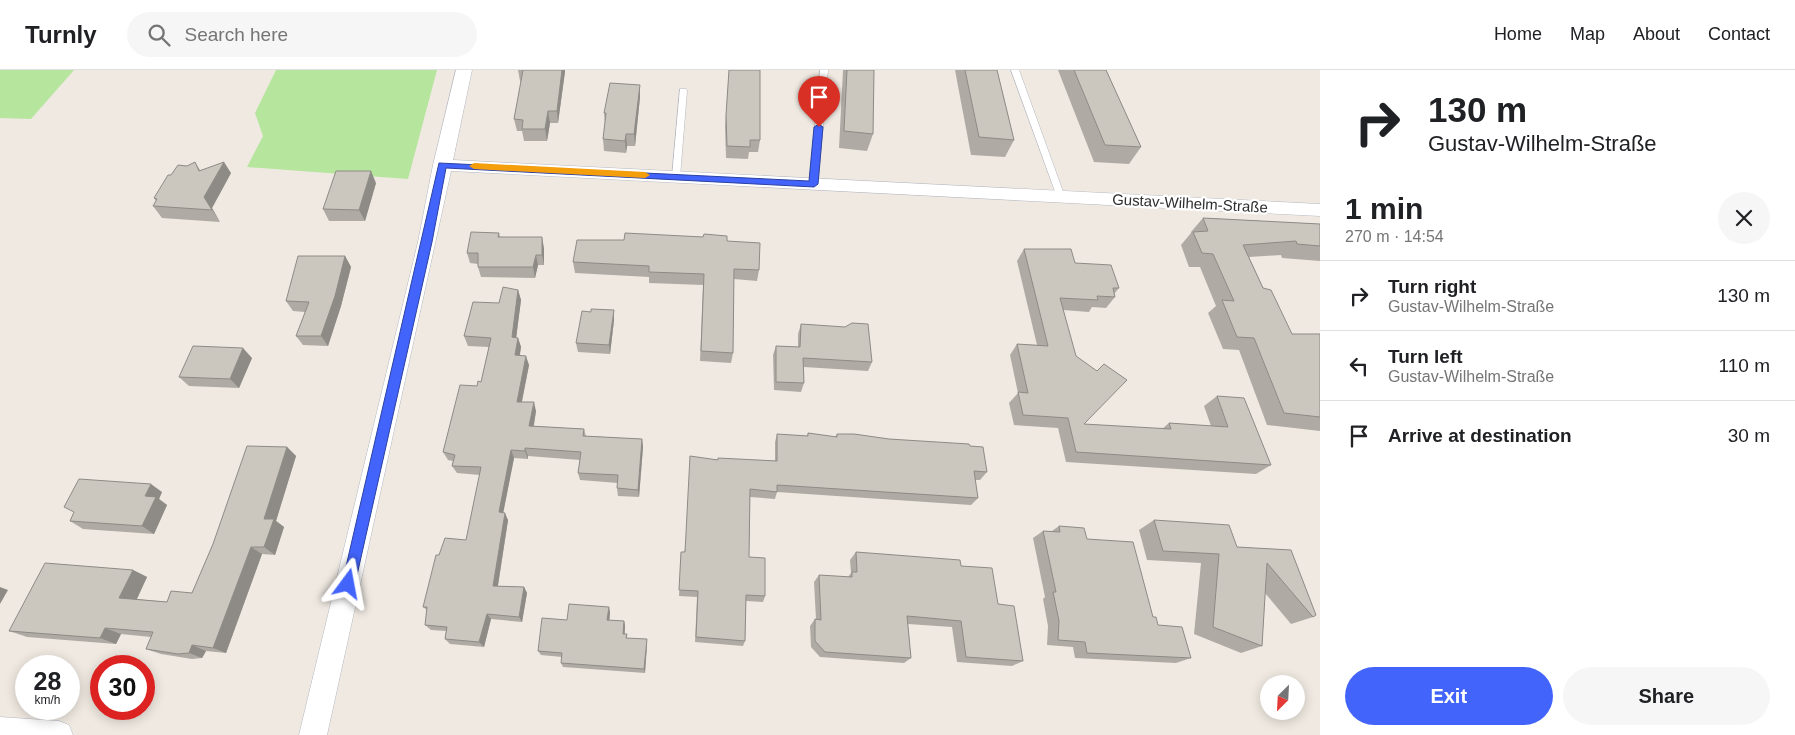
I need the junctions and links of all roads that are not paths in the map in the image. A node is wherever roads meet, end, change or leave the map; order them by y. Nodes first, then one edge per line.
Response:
1 (464, 70) edge
2 (824, 70) edge
3 (1015, 70) edge
4 (683, 91) dead end
5 (442, 165) junction
6 (676, 177) junction
7 (814, 184) junction
8 (1061, 197) junction
9 (1320, 210) edge
10 (0, 731) edge
11 (59, 735) edge
12 (313, 735) edge

1 - 5 street
2 - 7 lane
3 - 8 lane
4 - 6 lane
5 - 6 street, Gustav-Wilhelm-Straße
5 - 12 street
6 - 7 street, Gustav-Wilhelm-Straße
7 - 8 street, Gustav-Wilhelm-Straße
8 - 9 street, Gustav-Wilhelm-Straße
10 - 11 street

